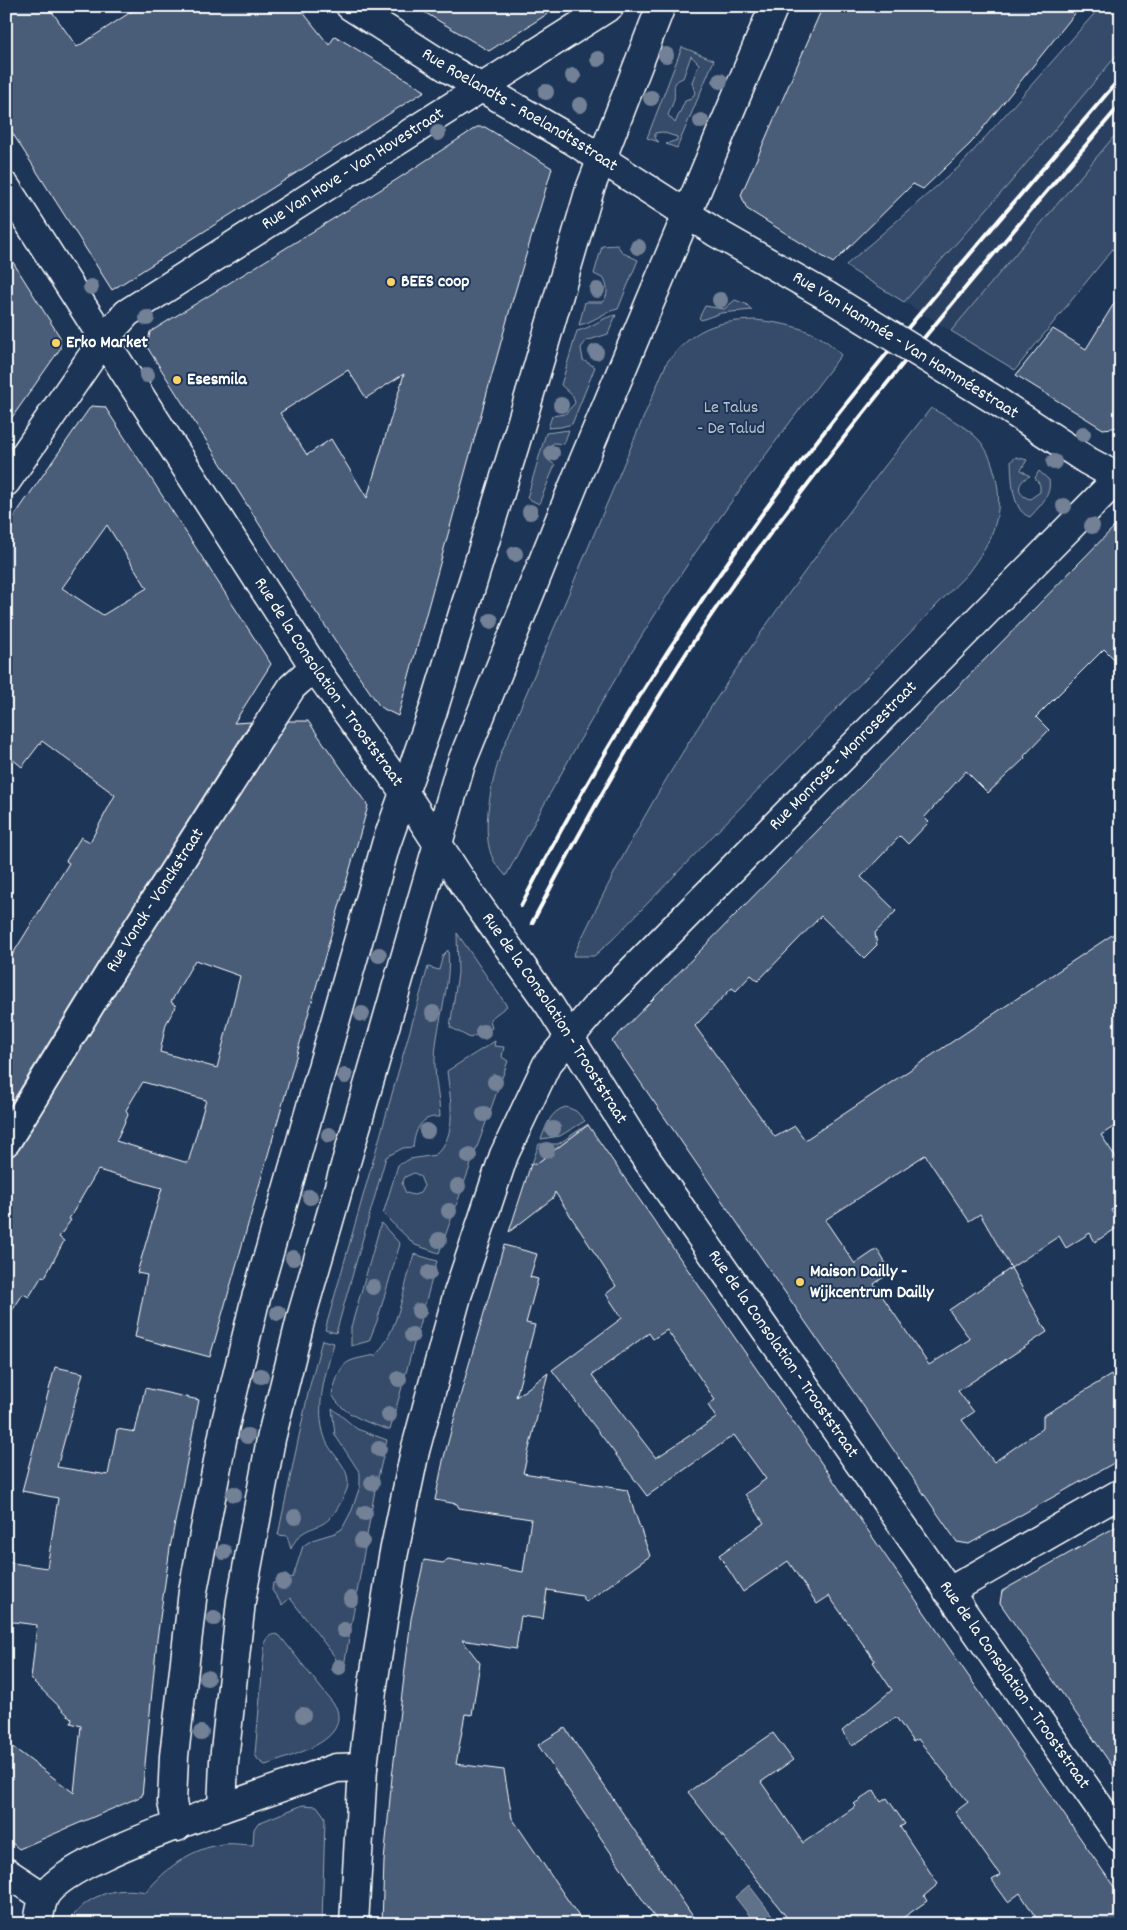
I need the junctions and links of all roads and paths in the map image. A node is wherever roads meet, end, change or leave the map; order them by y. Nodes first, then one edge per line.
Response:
1 (350, 6) edge
2 (610, 6) edge
3 (659, 6) edge
4 (774, 6) edge
5 (482, 88) junction
6 (601, 158) junction
7 (6, 187) edge
8 (688, 214) junction
9 (104, 340) junction
10 (1120, 477) edge
11 (6, 482) edge
12 (314, 667) junction
13 (404, 792) junction
14 (438, 845) junction
15 (569, 1038) junction
16 (6, 1142) edge
17 (1121, 1493) edge
18 (948, 1592) junction
19 (363, 1767) junction
20 (222, 1808) junction
21 (177, 1827) junction
22 (1121, 1838) edge
23 (6, 1872) edge
24 (44, 1898) junction
25 (38, 1924) edge
26 (354, 1924) edge

1 - 5 street, Rue Roelandts - Roelandtsstraat
2 - 5 street, Rue Van Hove - Van Hovestraat
3 - 6 street
4 - 8 street
5 - 6 street, Rue Roelandts - Roelandtsstraat
5 - 9 street, Rue Van Hove - Van Hovestraat
6 - 8 street, Rue Roelandts - Roelandtsstraat
6 - 13 street
7 - 9 street, Rue de la Consolation - Trooststraat
8 - 10 street, Rue Van Hammée - Van Hamméestraat, bridge
8 - 14 street
9 - 11 street, Rue Van Hove - Van Hovestraat
9 - 12 street, Rue de la Consolation - Trooststraat
10 - 15 street, Rue Monrose - Monrosestraat
12 - 13 street, Rue de la Consolation - Trooststraat
12 - 16 street, Rue Vonck - Vonckstraat
13 - 14 street, Rue de la Consolation - Trooststraat
13 - 21 street
14 - 15 street, Rue de la Consolation - Trooststraat
14 - 20 street
15 - 18 street, Rue de la Consolation - Trooststraat
15 - 19 street, Rue Monrose - Monrosestraat
17 - 18 street
18 - 22 street, Rue de la Consolation - Trooststraat
19 - 20 street
19 - 26 street, Rue Monrose - Monrosestraat
20 - 21 street
21 - 24 street
23 - 24 street
24 - 25 street

